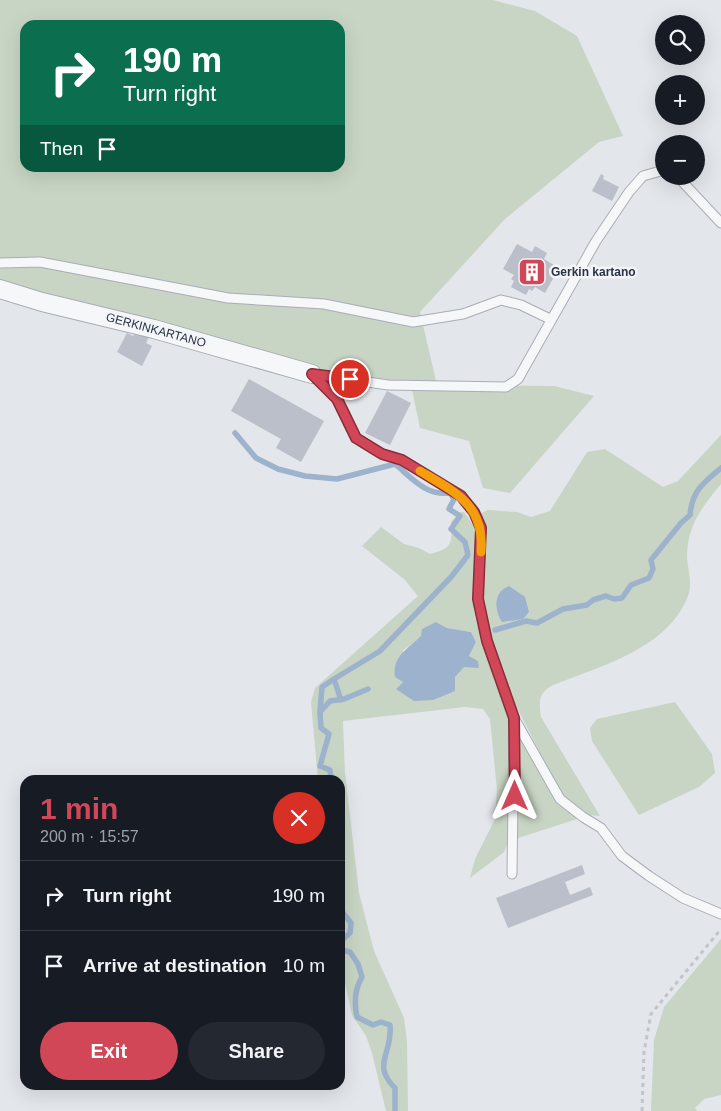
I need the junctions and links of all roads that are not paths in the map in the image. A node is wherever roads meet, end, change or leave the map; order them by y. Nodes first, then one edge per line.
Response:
1 (655, 173) edge
2 (685, 185) edge
3 (721, 223) edge
4 (0, 263) edge
5 (0, 289) edge
6 (550, 319) junction
7 (312, 374) junction
8 (514, 718) junction
9 (512, 874) dead end
10 (721, 914) edge

1 - 6 lane
2 - 3 lane
4 - 6 lane
5 - 7 street, GERKINKARTANO
6 - 7 lane
7 - 8 lane
8 - 9 lane
8 - 10 lane

